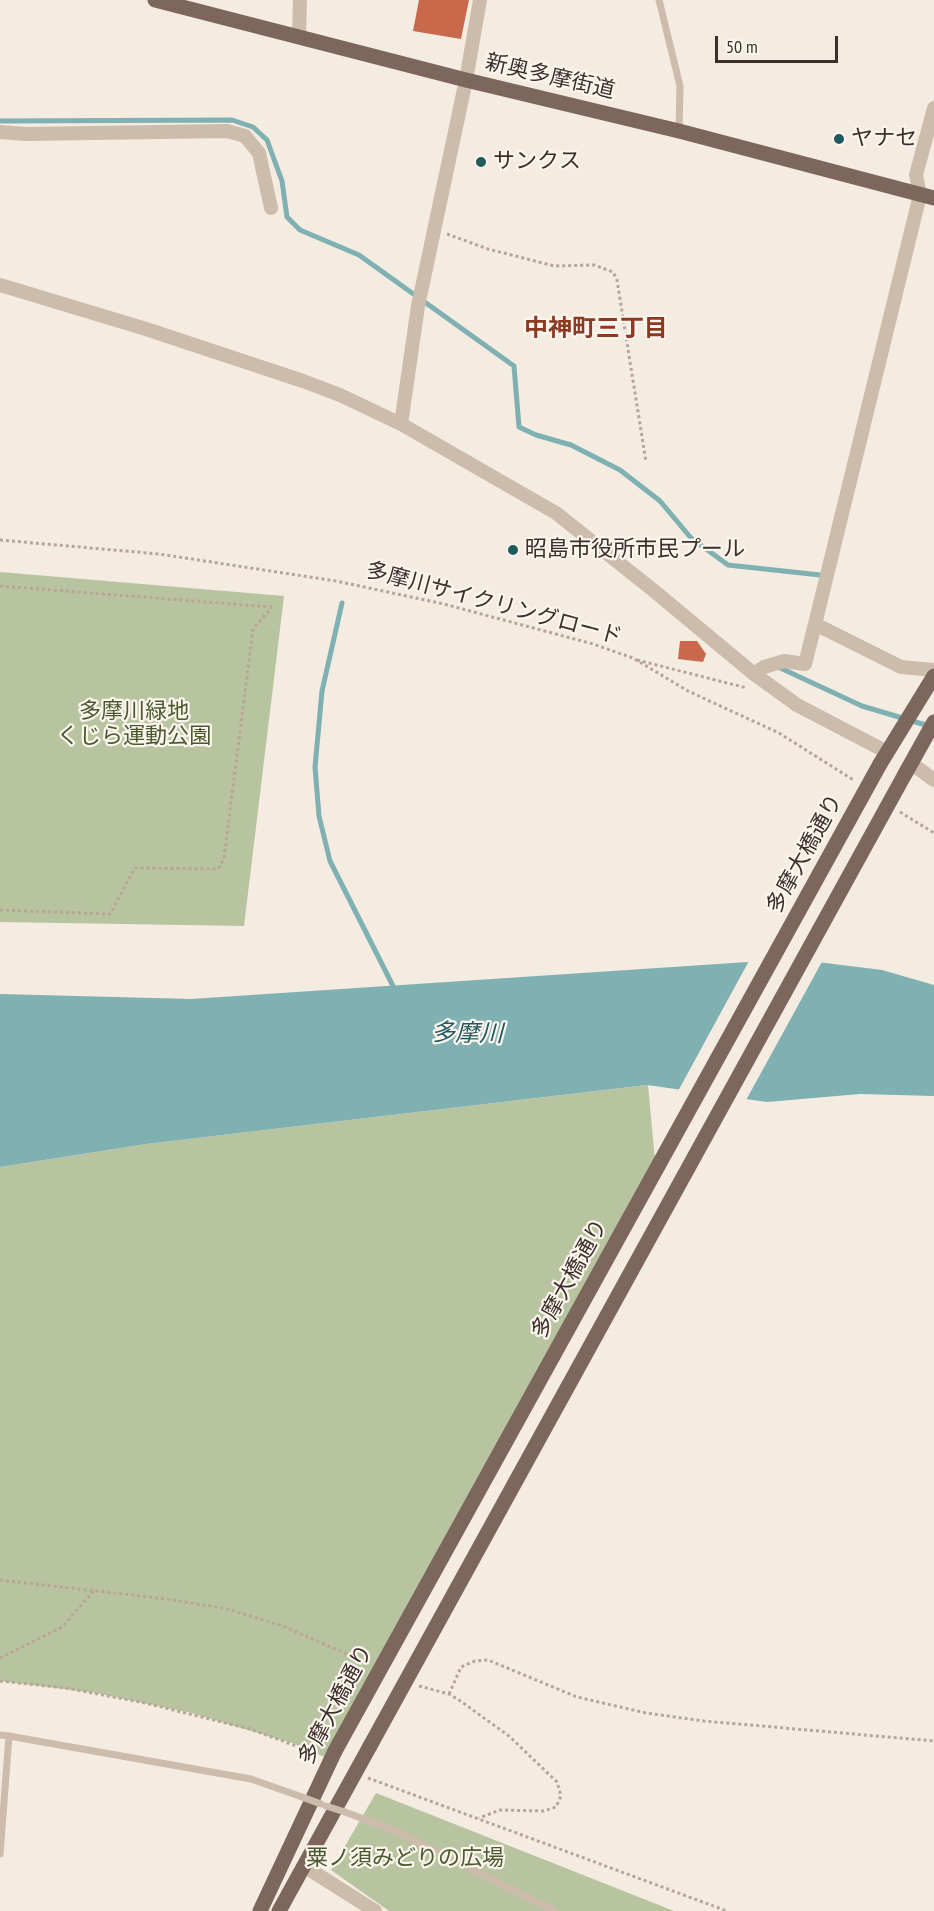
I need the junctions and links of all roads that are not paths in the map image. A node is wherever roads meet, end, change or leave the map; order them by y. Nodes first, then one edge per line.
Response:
1 (156, 0) edge
2 (300, 0) edge
3 (480, 0) edge
4 (659, 0) edge
5 (299, 36) junction
6 (466, 80) junction
7 (934, 108) edge
8 (679, 131) junction
9 (0, 132) edge
10 (927, 196) edge
11 (271, 208) dead end
12 (0, 285) edge
13 (401, 424) junction
14 (815, 624) junction
15 (759, 670) junction
16 (934, 670) edge
17 (934, 676) edge
18 (930, 729) edge
19 (884, 758) junction
20 (908, 769) junction
21 (934, 780) edge
22 (0, 1736) edge
23 (9, 1736) junction
24 (0, 1854) edge
25 (304, 1866) junction
26 (260, 1911) edge
27 (279, 1911) edge
28 (375, 1911) edge
29 (555, 1911) edge

1 - 5 main road, 新奥多摩街道
2 - 5 street
3 - 6 street
4 - 8 lane
5 - 6 main road, 新奥多摩街道
6 - 8 main road, 新奥多摩街道
6 - 13 street
7 - 10 street
8 - 10 main road, 新奥多摩街道
9 - 11 street
10 - 14 street
12 - 13 street
13 - 15 street
14 - 15 street
14 - 16 street
15 - 19 street
17 - 19 main road, 多摩大橋通り
18 - 20 main road
19 - 26 main road, 多摩大橋通り, bridge
20 - 21 street
20 - 25 main road, bridge
22 - 23 lane
23 - 24 lane
23 - 29 lane, bridge
25 - 27 main road
25 - 28 street

